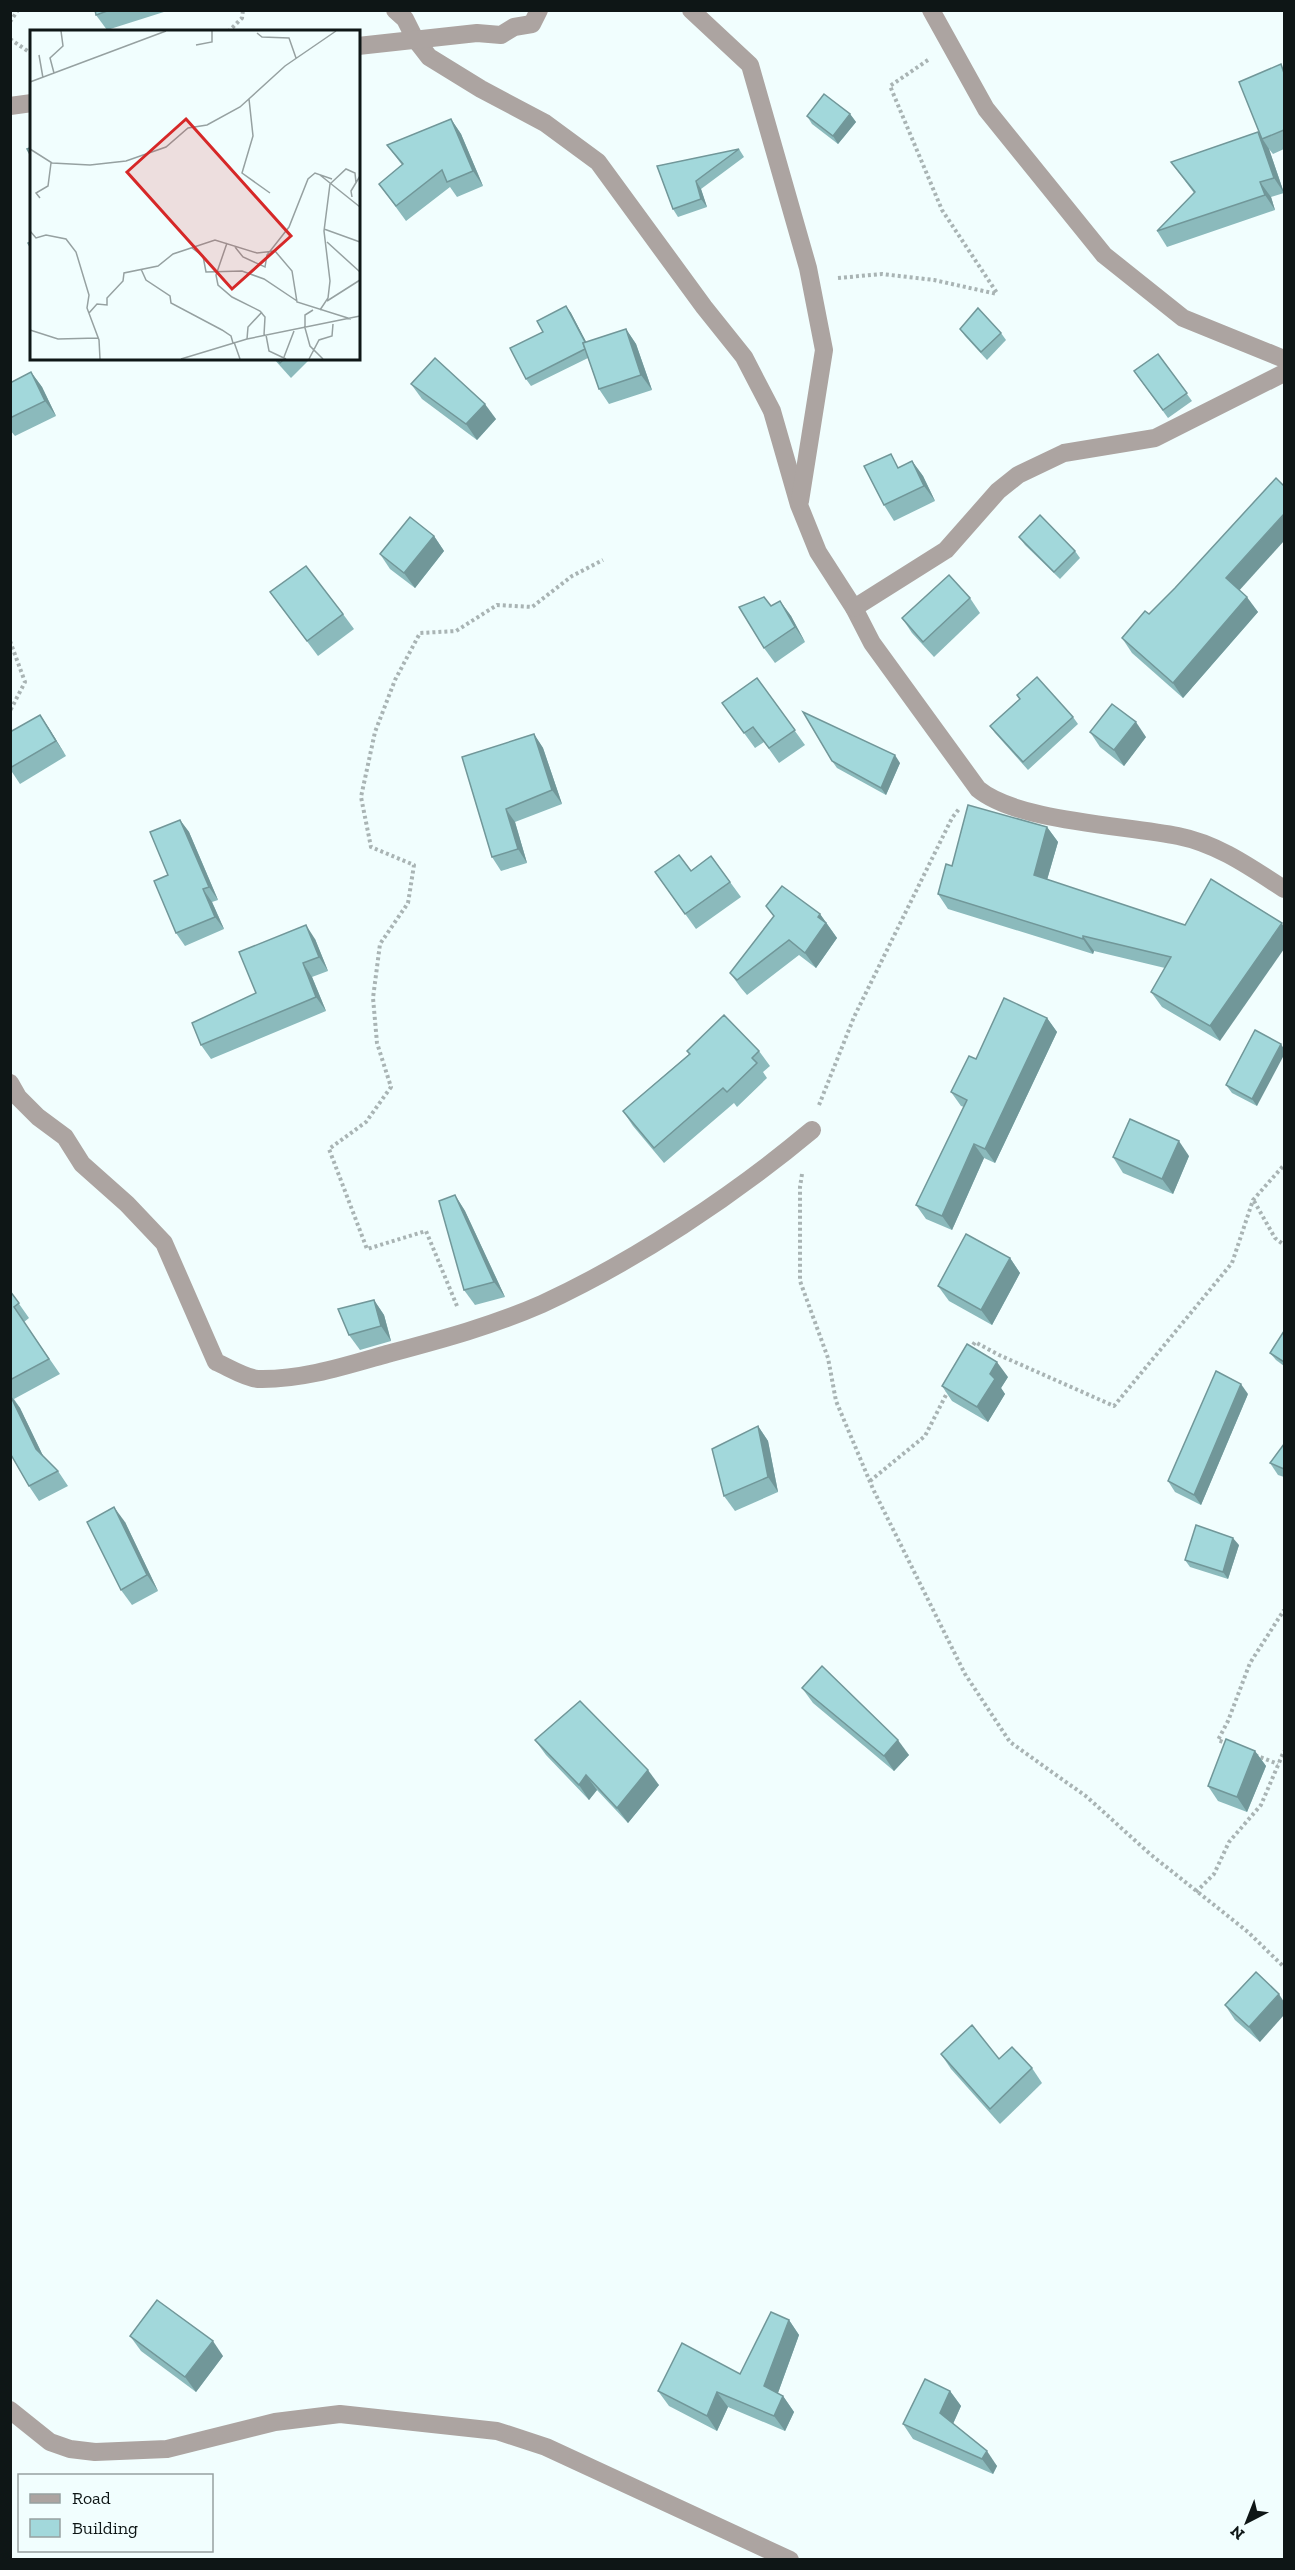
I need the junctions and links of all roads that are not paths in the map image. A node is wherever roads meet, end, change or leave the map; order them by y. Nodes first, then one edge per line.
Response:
1 (395, 10) edge
2 (539, 10) edge
3 (691, 10) edge
4 (931, 10) edge
5 (415, 39) junction
6 (360, 46) edge
7 (30, 103) edge
8 (10, 106) edge
9 (1284, 359) edge
10 (1284, 373) edge
11 (799, 505) junction
12 (854, 608) junction
13 (1284, 889) edge
14 (10, 1083) edge
15 (812, 1130) road end
16 (10, 2410) edge
17 (790, 2559) edge

1 - 5 street
2 - 5 street
3 - 11 street
4 - 9 street
5 - 6 street
5 - 11 street
7 - 8 street
10 - 12 street
11 - 12 street
12 - 13 street
14 - 15 street
16 - 17 street

